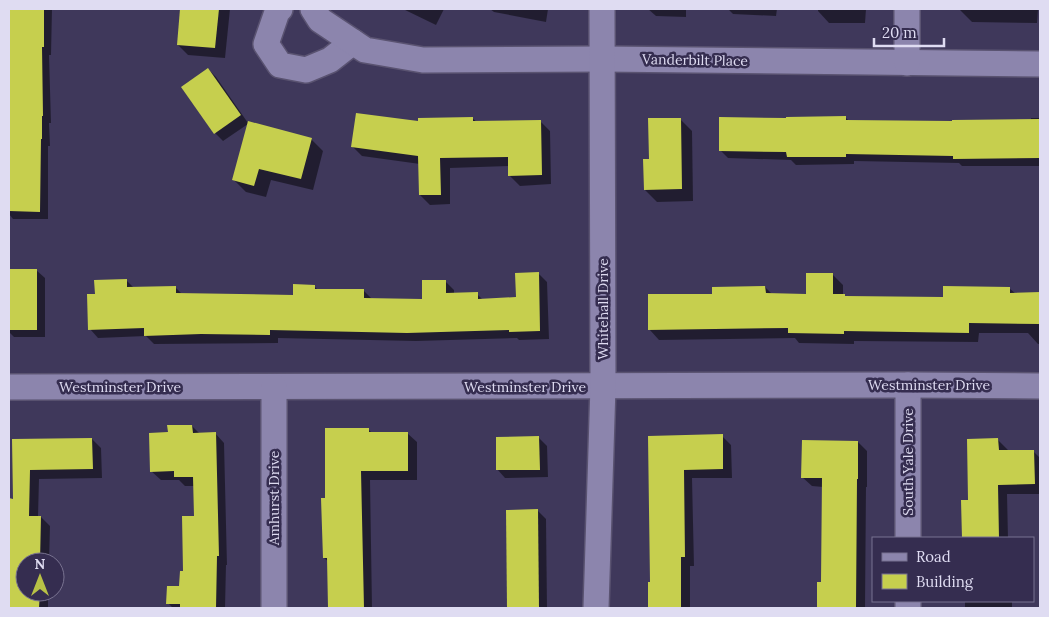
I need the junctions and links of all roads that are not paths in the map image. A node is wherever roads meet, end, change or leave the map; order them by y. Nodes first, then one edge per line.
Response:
1 (280, 9) edge
2 (313, 9) edge
3 (602, 9) edge
4 (907, 9) edge
5 (353, 42) junction
6 (603, 59) junction
7 (907, 64) junction
8 (1040, 64) edge
9 (908, 385) junction
10 (603, 386) junction
11 (1040, 386) edge
12 (9, 387) edge
13 (274, 387) junction
14 (908, 537) edge
15 (274, 608) edge
16 (596, 608) edge

1 - 5 street
2 - 5 street, Vanderbilt Place
3 - 6 street, Whitehall Drive
4 - 7 street
5 - 6 street, Vanderbilt Place
6 - 7 street, Vanderbilt Place
6 - 10 street, Whitehall Drive
7 - 8 street, Vanderbilt Place
9 - 10 street, Westminster Drive
9 - 11 street, Westminster Drive
9 - 14 street, South Yale Drive
10 - 13 street, Westminster Drive
10 - 16 street, Whitehall Drive
12 - 13 street, Westminster Drive
13 - 15 street, Amhurst Drive

